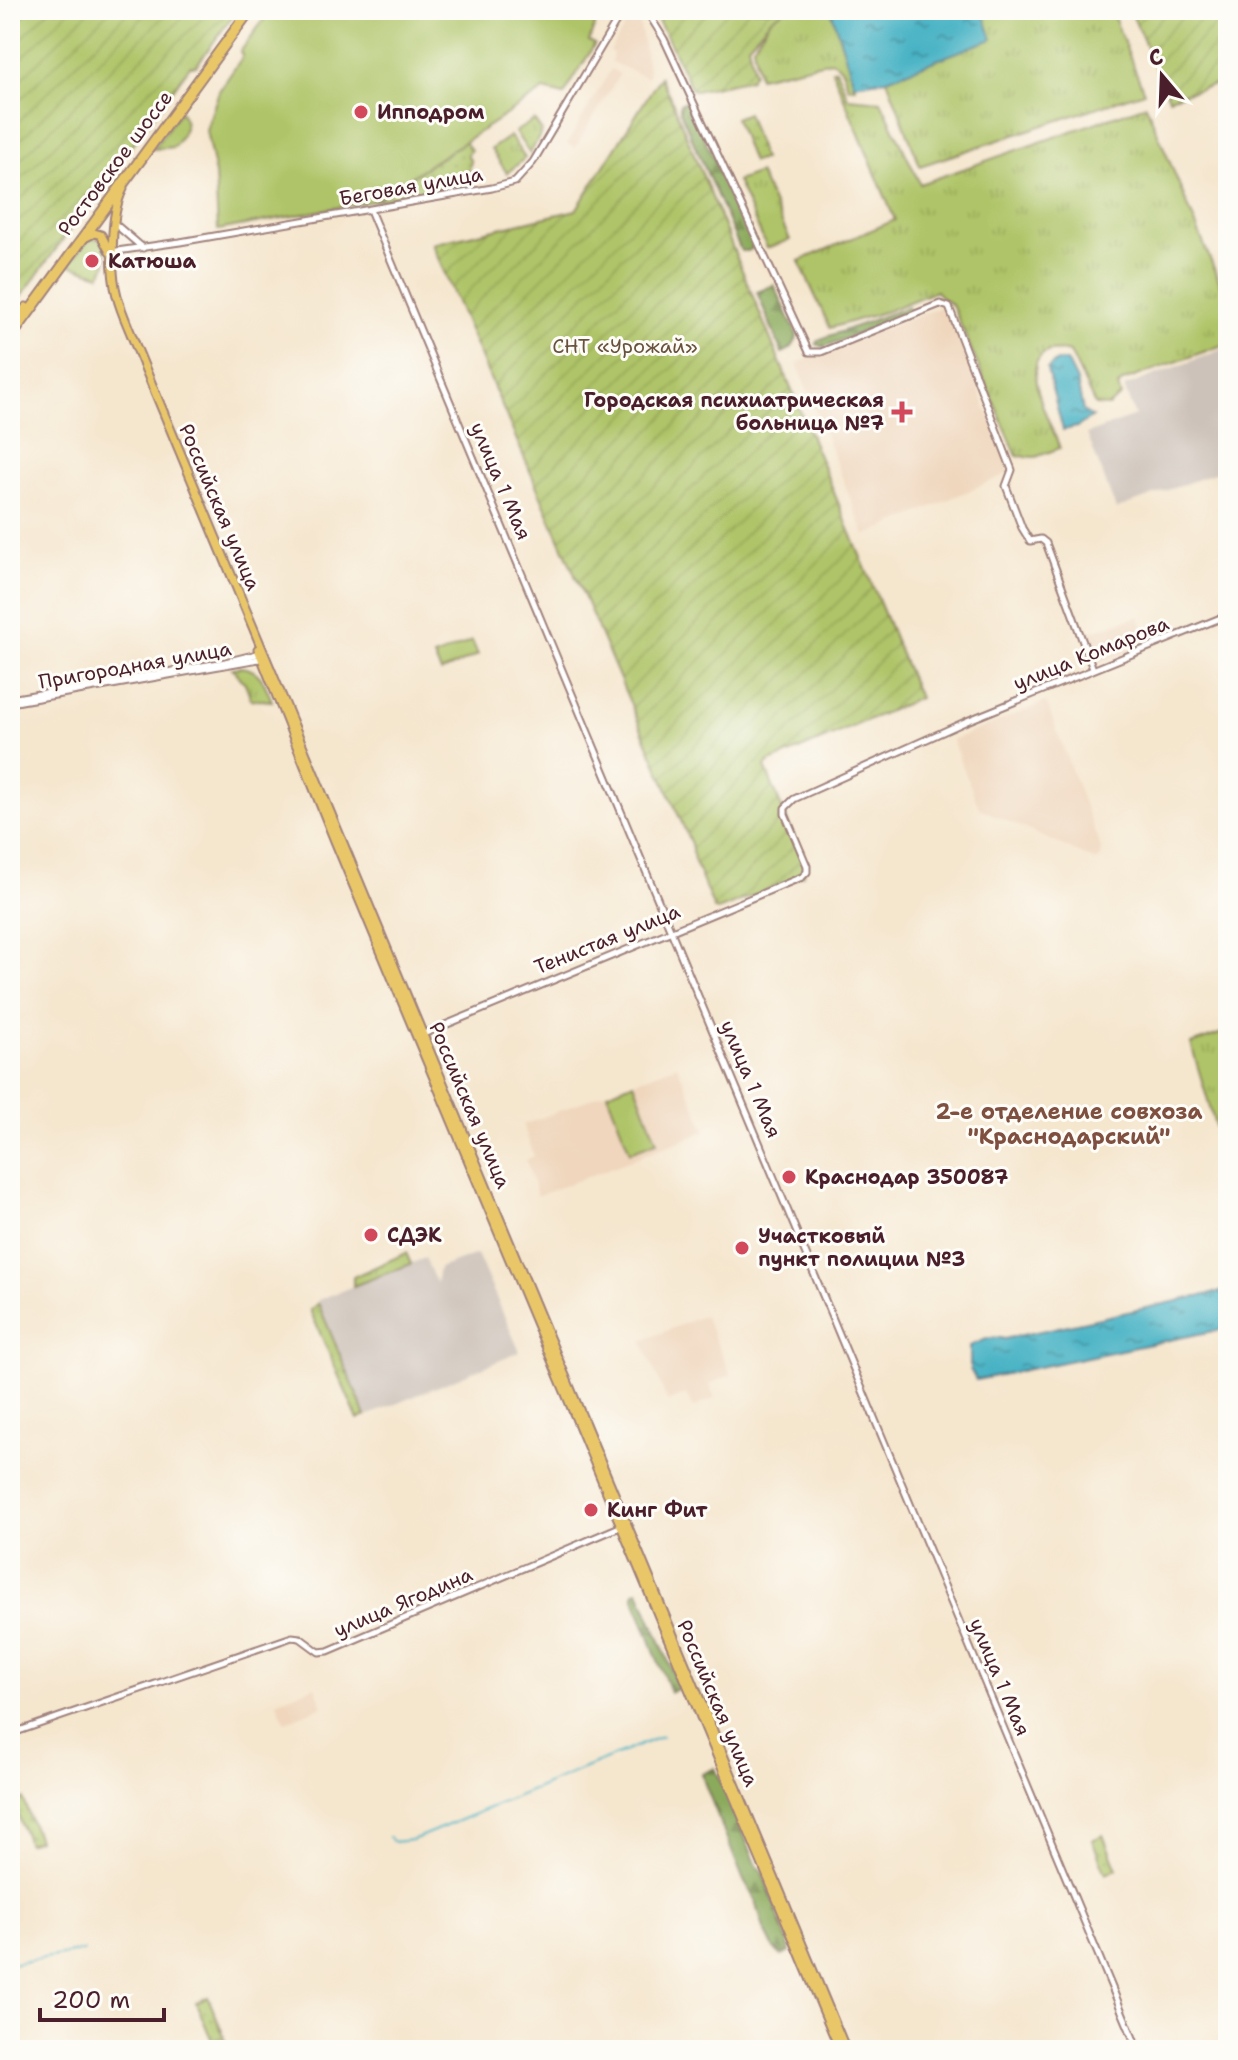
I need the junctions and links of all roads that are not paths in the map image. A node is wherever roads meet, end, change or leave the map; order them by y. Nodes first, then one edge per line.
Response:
1 (248, 10) edge
2 (623, 10) edge
3 (646, 10) edge
4 (136, 166) junction
5 (123, 173) junction
6 (116, 193) junction
7 (370, 210) junction
8 (115, 224) junction
9 (78, 244) junction
10 (143, 248) junction
11 (112, 252) junction
12 (10, 328) edge
13 (10, 338) edge
14 (1228, 615) edge
15 (262, 656) junction
16 (1093, 669) junction
17 (10, 701) edge
18 (808, 870) joint
19 (671, 931) junction
20 (420, 1036) junction
21 (616, 1515) junction
22 (623, 1525) junction
23 (610, 1531) junction
24 (625, 1538) junction
25 (10, 1734) edge
26 (840, 2050) edge
27 (846, 2050) edge
28 (1138, 2050) edge

1 - 4 highway, Ростовское шоссе
1 - 5 highway, Ростовское шоссе
2 - 7 street, Беговая улица
3 - 16 street
4 - 6 highway, Ростовское шоссе
4 - 8 main road, Российская улица
5 - 6 main road, Российская улица
5 - 12 highway, Ростовское шоссе
6 - 9 highway, Ростовское шоссе
6 - 11 main road, Российская улица
7 - 10 street, Беговая улица
7 - 19 street, улица 1 Мая
8 - 10 street
8 - 11 main road, Российская улица
9 - 11 main road
9 - 13 highway, Ростовское шоссе
10 - 11 street, Беговая улица
11 - 15 main road, Российская улица
14 - 16 street, улица Комарова
15 - 17 street, Пригородная улица
15 - 20 main road, Российская улица
16 - 18 street, улица Комарова
18 - 19 street, Тенистая улица
19 - 20 street, Тенистая улица
19 - 28 street, улица 1 Мая
20 - 21 main road, Российская улица
20 - 22 main road, Российская улица
21 - 22 main road, Российская улица
21 - 23 street
22 - 23 street, улица Ягодина
22 - 24 main road, Российская улица
22 - 27 main road, Российская улица
23 - 24 street
23 - 25 street, улица Ягодина
24 - 26 main road, Российская улица

